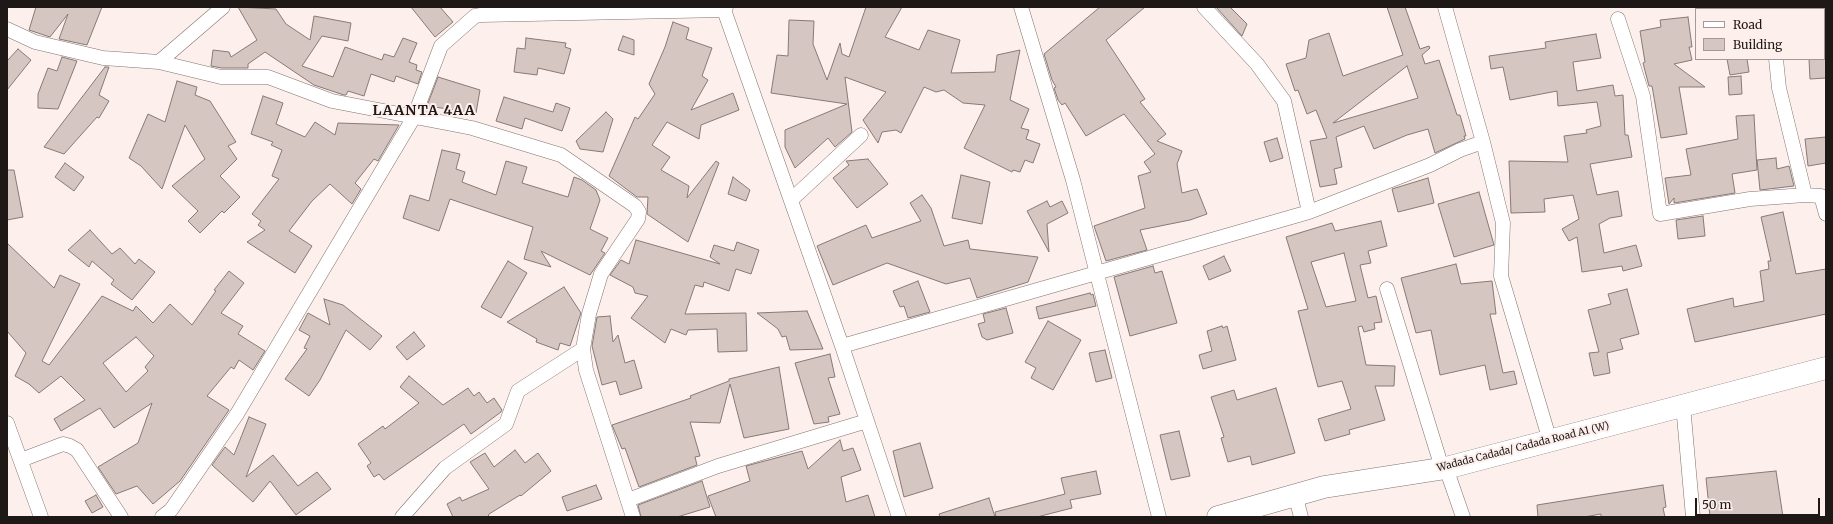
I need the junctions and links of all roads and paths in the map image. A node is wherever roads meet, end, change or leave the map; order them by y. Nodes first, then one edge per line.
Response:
1 (223, 7) edge
2 (1021, 7) edge
3 (1204, 7) edge
4 (1445, 7) edge
5 (724, 8) edge
6 (478, 11) edge
7 (1618, 19) dead end
8 (7, 29) edge
9 (1776, 60) edge
10 (159, 62) junction
11 (414, 117) junction
12 (861, 135) dead end
13 (1483, 142) junction
14 (1806, 195) junction
15 (791, 200) junction
16 (1309, 212) junction
17 (1826, 214) edge
18 (1096, 274) junction
19 (1387, 289) dead end
20 (842, 346) junction
21 (583, 349) junction
22 (1826, 368) edge
23 (1683, 405) junction
24 (867, 421) junction
25 (7, 423) edge
26 (1550, 442) junction
27 (21, 460) junction
28 (1444, 468) junction
29 (1295, 494) junction
30 (628, 500) junction
31 (41, 517) edge
32 (121, 517) edge
33 (162, 517) edge
34 (402, 517) edge
35 (633, 517) edge
36 (899, 517) edge
37 (1159, 517) edge
38 (1218, 517) edge
39 (1301, 517) edge
40 (1463, 517) edge
41 (1693, 517) edge

1 - 10 street
2 - 18 street
3 - 16 street
4 - 13 street
5 - 6 street
5 - 15 street
6 - 11 street
7 - 14 street
8 - 10 street
9 - 14 street
10 - 11 street
11 - 21 street
11 - 33 street
12 - 15 street
13 - 16 street
13 - 26 street
14 - 17 street
15 - 20 street
16 - 18 street
18 - 20 street
18 - 37 street
19 - 28 street
20 - 24 street
21 - 30 street
21 - 34 street
22 - 23 main road, Wadada Cadada/ Cadada Road A1 (W)
23 - 26 main road, Wadada Cadada/ Cadada Road A1 (W)
23 - 41 street
24 - 30 street
24 - 36 street
25 - 27 street
26 - 28 main road, Wadada Cadada/ Cadada Road A1 (W)
27 - 31 street
27 - 32 street
28 - 29 main road, Wadada Cadada/ Cadada Road A1 (W)
28 - 40 street
29 - 38 main road, Wadada Cadada/ Cadada Road A1 (W)
29 - 39 street
30 - 35 street

